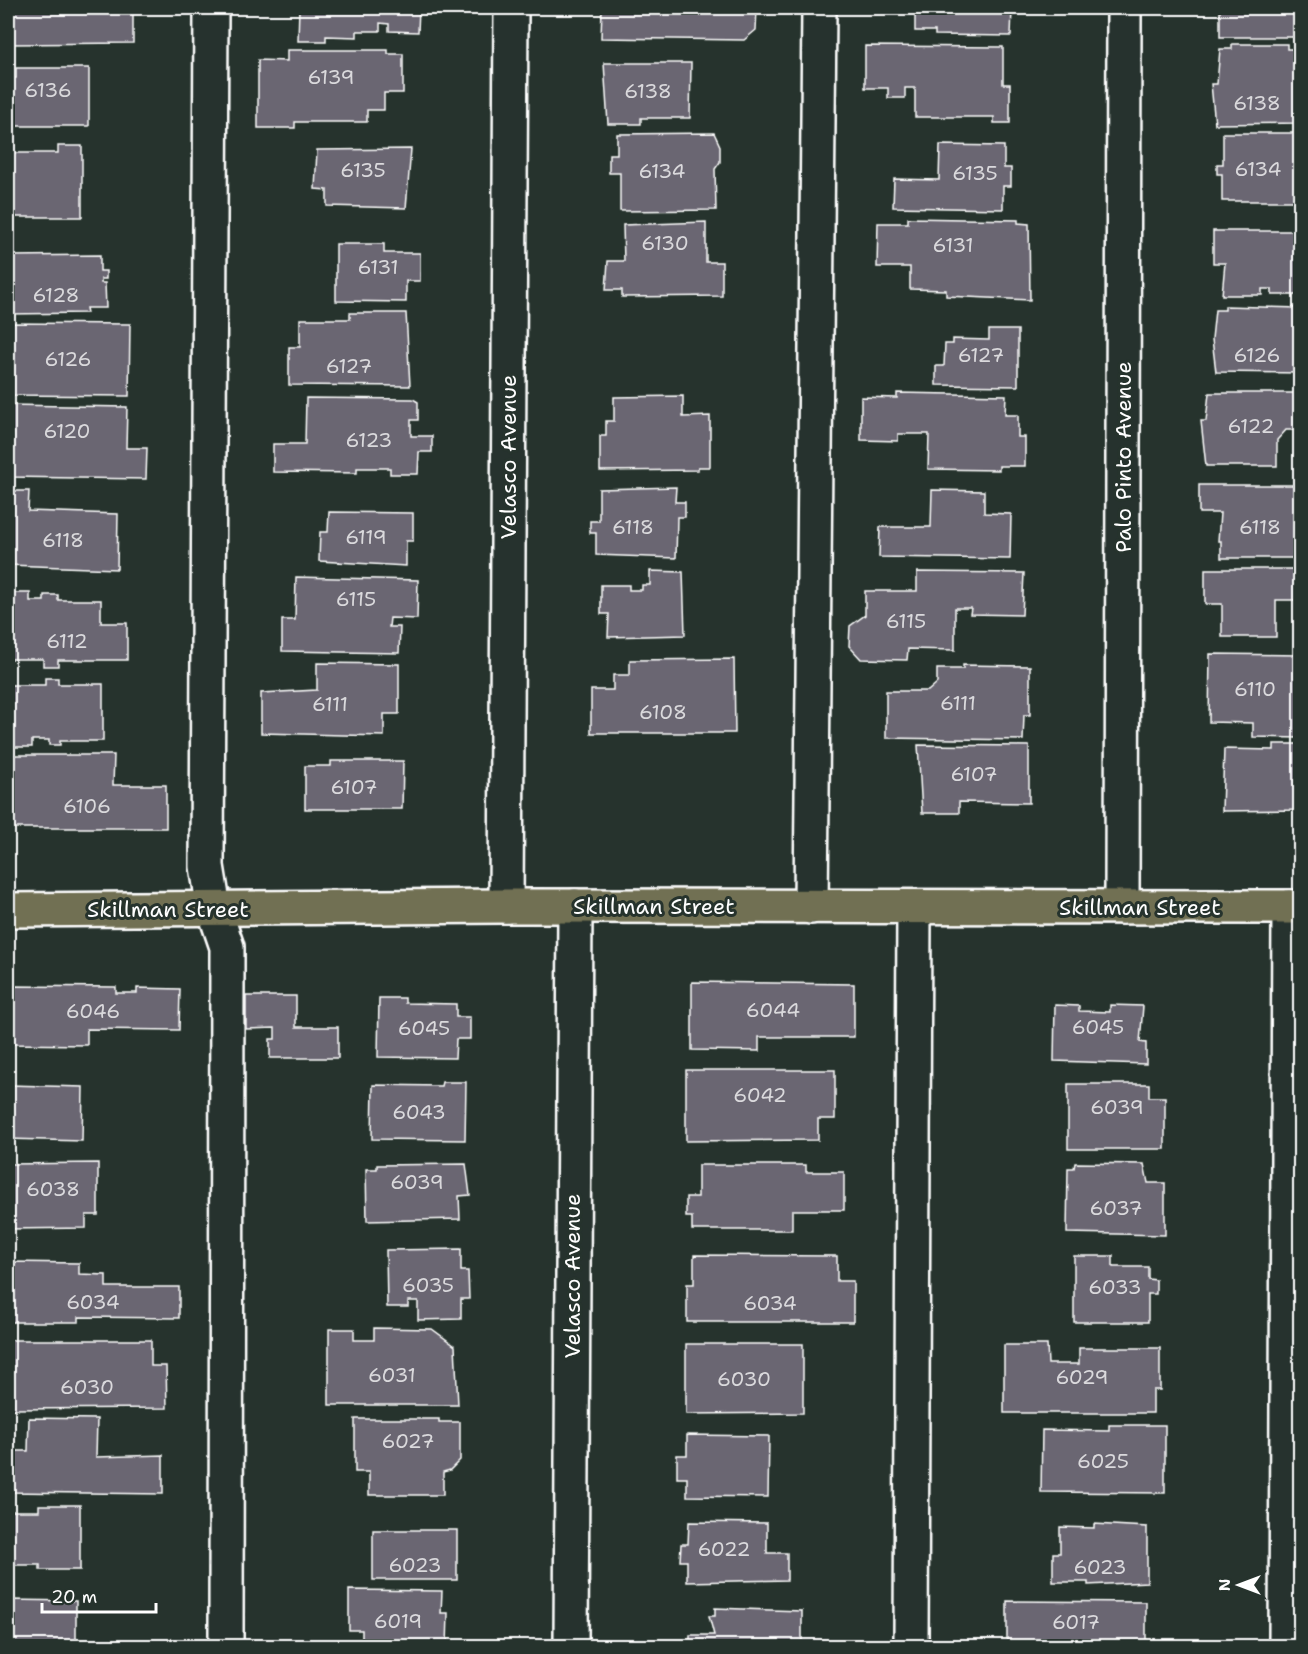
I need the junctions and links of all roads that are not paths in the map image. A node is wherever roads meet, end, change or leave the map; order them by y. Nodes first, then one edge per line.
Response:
1 (211, 8) edge
2 (511, 8) edge
3 (819, 8) edge
4 (1124, 8) edge
5 (506, 906) junction
6 (575, 906) junction
7 (812, 907) junction
8 (914, 907) junction
9 (1122, 907) junction
10 (1295, 907) edge
11 (214, 909) junction
12 (8, 910) edge
13 (226, 1647) edge
14 (571, 1647) edge
15 (911, 1647) edge
16 (1286, 1647) edge

1 - 11 street
2 - 5 street, Velasco Avenue
3 - 7 street
4 - 9 street, Palo Pinto Avenue
5 - 6 main road, Skillman Street
5 - 11 main road, Skillman Street
6 - 7 main road, Skillman Street
6 - 14 street, Velasco Avenue
7 - 8 main road, Skillman Street
8 - 9 main road, Skillman Street
8 - 15 street
9 - 10 main road, Skillman Street
10 - 16 street
11 - 12 main road, Skillman Street
11 - 13 street

